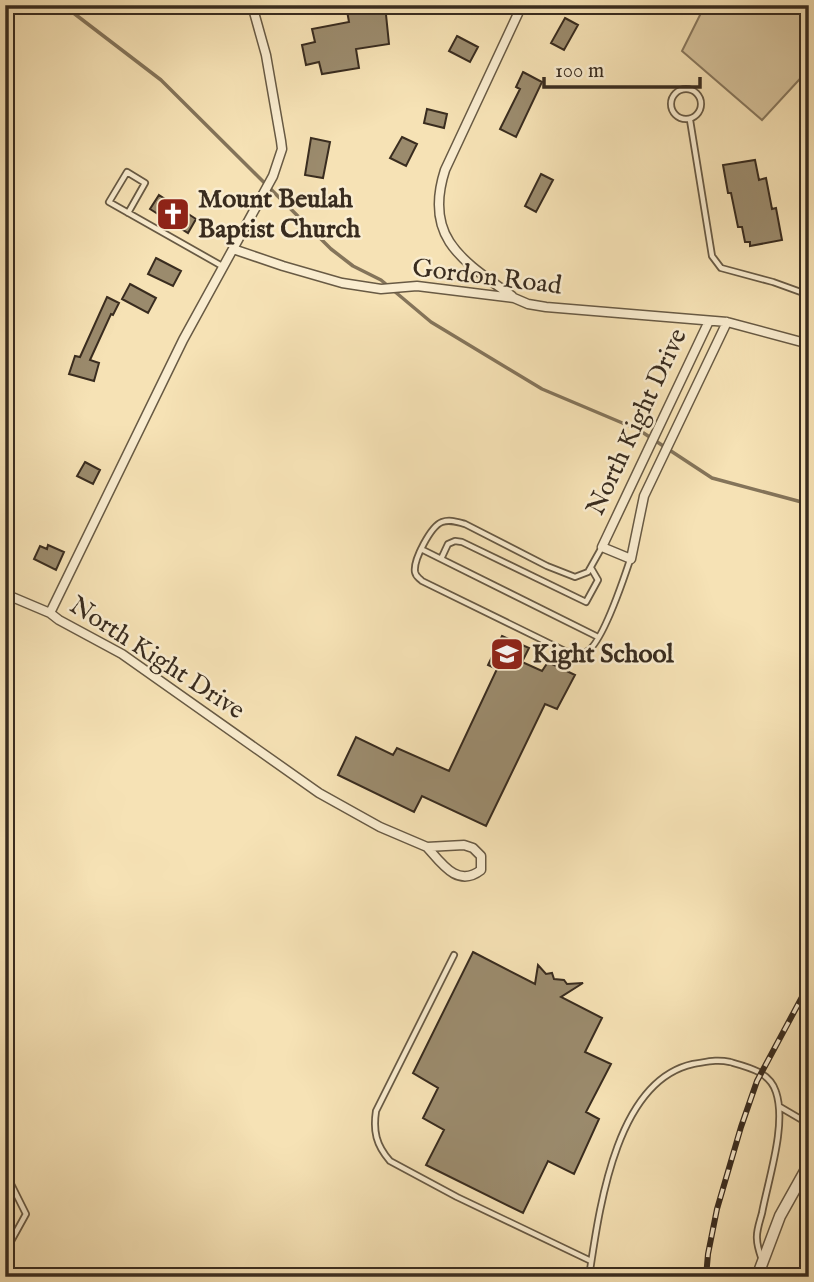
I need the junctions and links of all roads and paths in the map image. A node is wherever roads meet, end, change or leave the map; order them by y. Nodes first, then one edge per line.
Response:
1 (252, 5) edge
2 (522, 5) edge
3 (690, 120) junction
4 (128, 213) junction
5 (233, 248) junction
6 (222, 266) junction
7 (809, 295) edge
8 (514, 298) junction
9 (709, 321) junction
10 (727, 322) junction
11 (809, 344) edge
12 (602, 547) junction
13 (421, 550) junction
14 (441, 559) junction
15 (631, 559) junction
16 (590, 568) junction
17 (5, 594) edge
18 (50, 613) junction
19 (598, 637) junction
20 (428, 848) junction
21 (454, 955) dead end
22 (780, 1107) junction
23 (809, 1124) edge
24 (809, 1164) edge
25 (5, 1172) edge
26 (5, 1252) edge
27 (592, 1261) junction
28 (762, 1261) junction
29 (589, 1277) edge
30 (757, 1277) edge

1 - 5 street
2 - 8 street
3 - 3 lane
3 - 7 lane
4 - 4 lane
4 - 6 lane
5 - 6 street
5 - 8 street, Gordon Road
6 - 18 street
8 - 9 street, Gordon Road
9 - 10 street, Gordon Road
9 - 12 street, North Kight Drive
10 - 11 street, Gordon Road
10 - 15 street, North Kight Drive
12 - 15 street, North Kight Drive
12 - 16 lane
13 - 14 lane
13 - 16 lane
13 - 19 lane
14 - 16 lane
14 - 19 lane
15 - 19 lane
17 - 18 street, North Kight Drive
18 - 20 street, North Kight Drive
20 - 20 street, North Kight Drive
21 - 27 lane
22 - 23 lane
22 - 27 lane
22 - 28 lane
24 - 28 street
25 - 26 lane
27 - 29 lane
28 - 30 street

